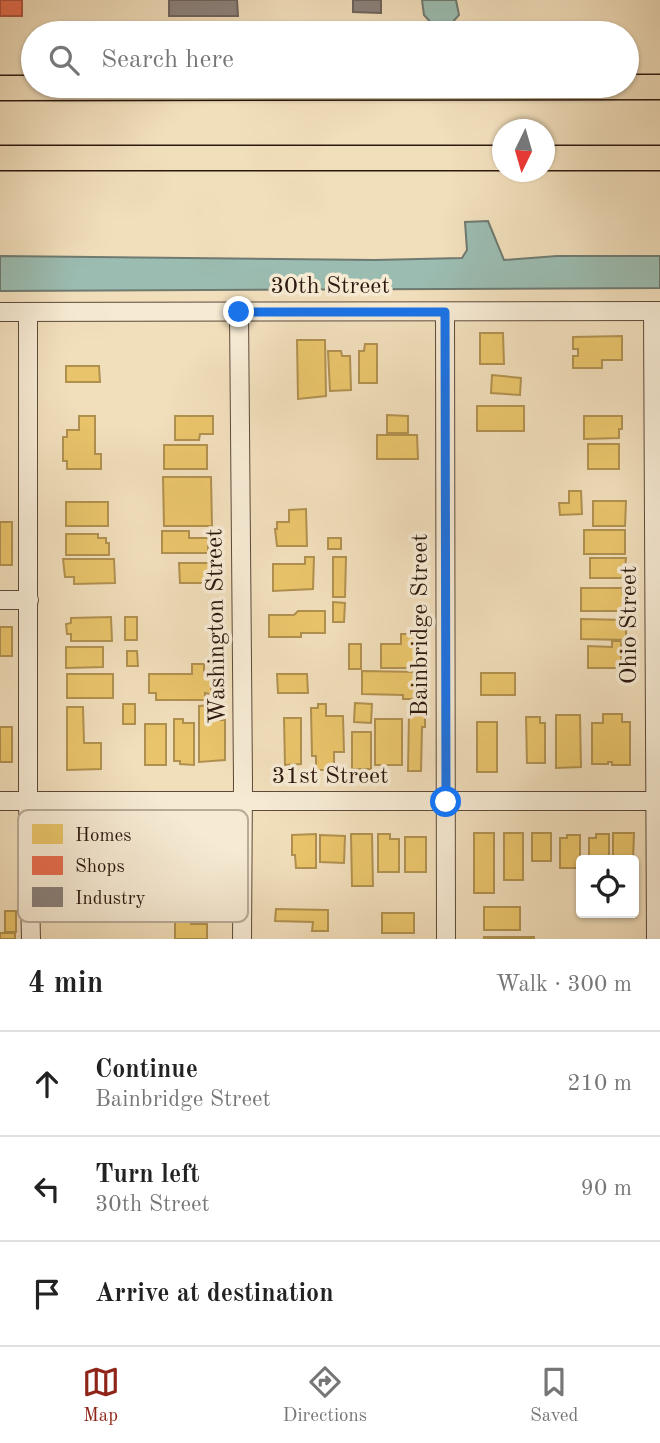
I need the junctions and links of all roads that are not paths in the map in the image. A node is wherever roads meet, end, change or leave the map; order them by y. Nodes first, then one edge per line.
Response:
1 (639, 87) edge
2 (660, 87) edge
3 (0, 88) edge
4 (21, 88) edge
5 (0, 158) edge
6 (492, 158) edge
7 (555, 158) edge
8 (660, 158) edge
9 (656, 311) edge
10 (0, 312) edge
11 (28, 312) junction
12 (239, 312) junction
13 (445, 312) junction
14 (0, 600) edge
15 (29, 600) junction
16 (0, 801) edge
17 (28, 801) junction
18 (243, 801) junction
19 (657, 801) edge
20 (446, 802) junction
21 (28, 810) edge
22 (243, 810) edge
23 (446, 939) edge
24 (656, 939) edge

1 - 2 highway
3 - 4 highway
5 - 6 highway
7 - 8 highway
9 - 13 street, 30th Street
9 - 19 street, Ohio Street
10 - 11 street, 30th Street
11 - 12 street, 30th Street
11 - 15 street
12 - 13 street, 30th Street
12 - 18 street, Washington Street
13 - 20 street, Bainbridge Street
14 - 15 street
15 - 17 street
16 - 17 street, 31st Street
17 - 18 street, 31st Street
17 - 21 street
18 - 20 street, 31st Street
18 - 22 street, Washington Street
19 - 20 street, 31st Street
19 - 24 street, Ohio Street
20 - 23 street, Bainbridge Street

